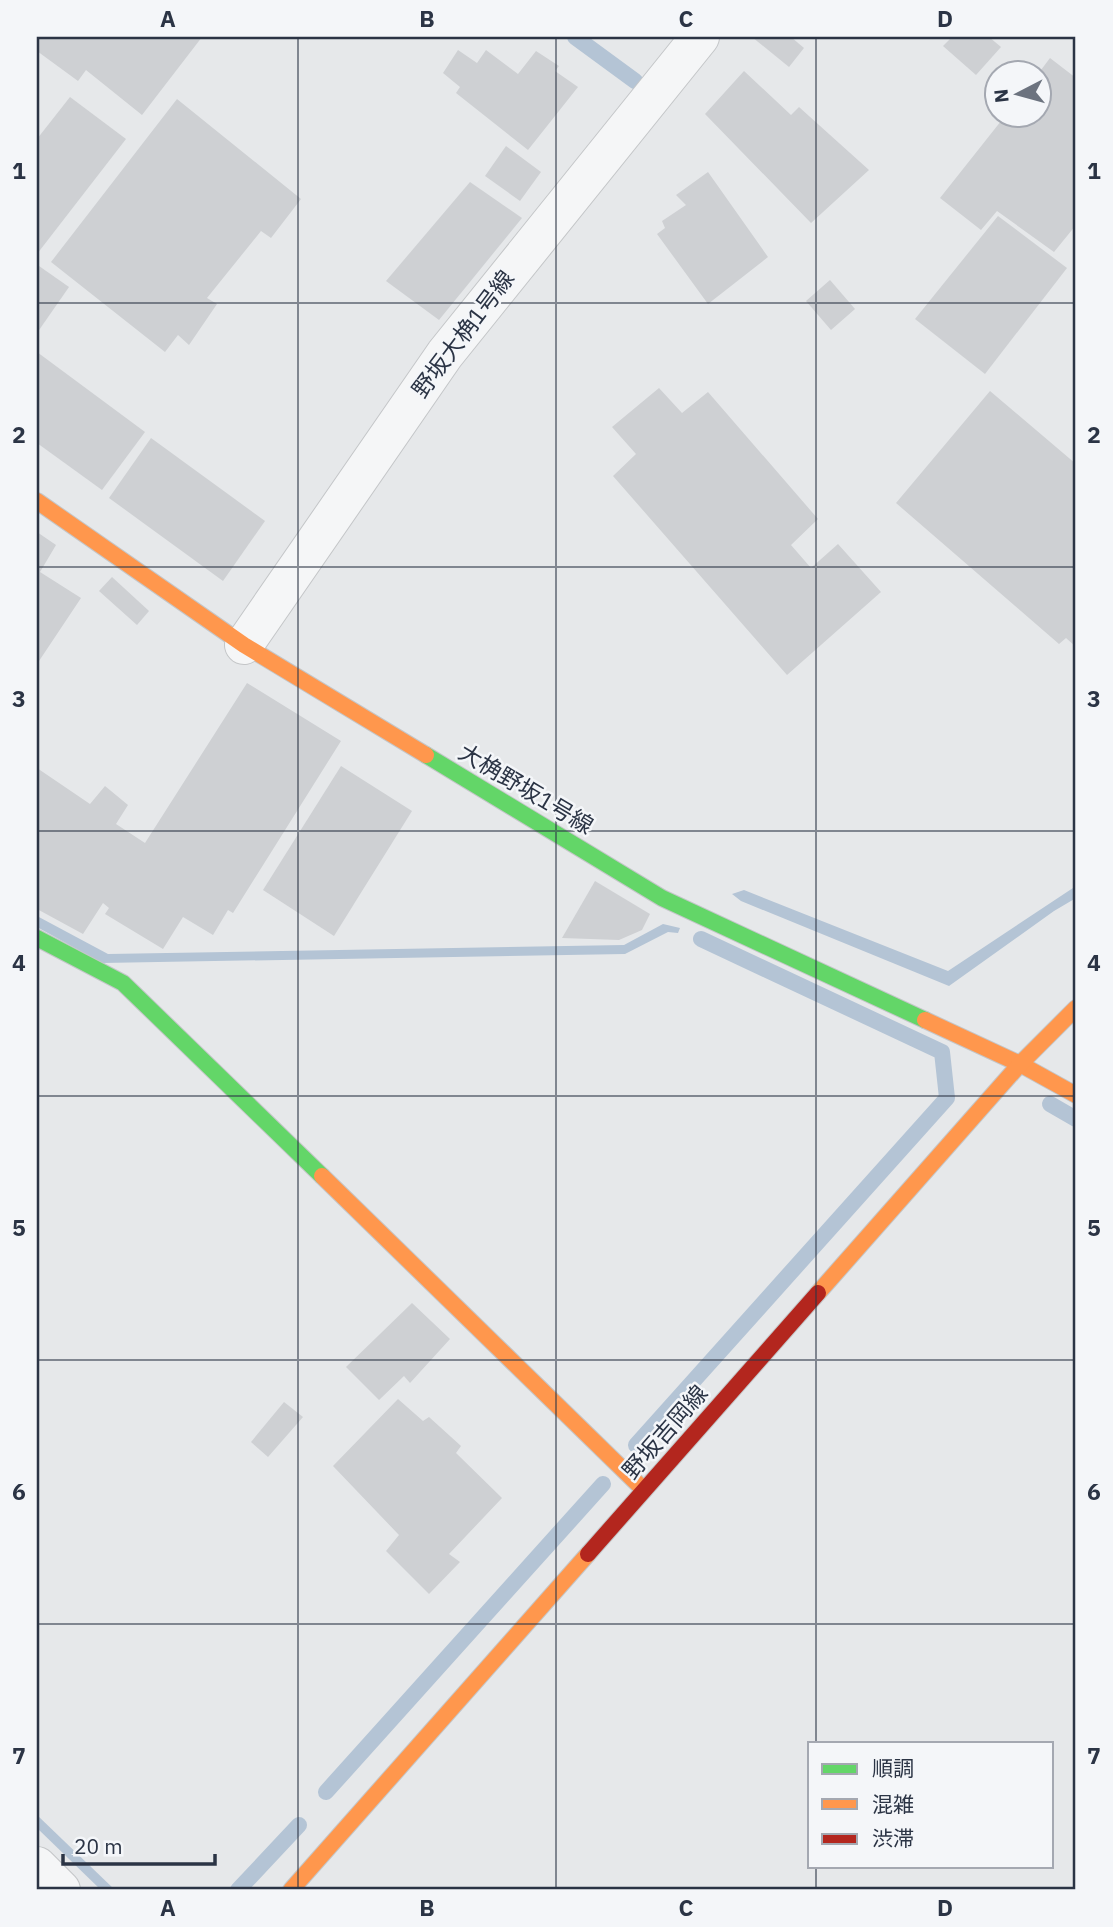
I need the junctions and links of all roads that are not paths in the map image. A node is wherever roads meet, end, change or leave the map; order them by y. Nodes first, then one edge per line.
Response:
1 (700, 37) edge
2 (37, 501) edge
3 (244, 645) junction
4 (37, 938) edge
5 (1076, 1008) edge
6 (1020, 1064) junction
7 (1076, 1094) edge
8 (644, 1490) junction
9 (37, 1866) edge
10 (61, 1890) edge
11 (291, 1890) edge

1 - 3 street, 野坂大桷1号線
2 - 3 street, 大桷野坂1号線
3 - 6 street, 大桷野坂1号線
4 - 8 street
5 - 6 street, 野坂吉岡線
6 - 7 street, 大桷野坂1号線
6 - 8 street, 野坂吉岡線
8 - 11 street, 野坂吉岡線
9 - 10 street

